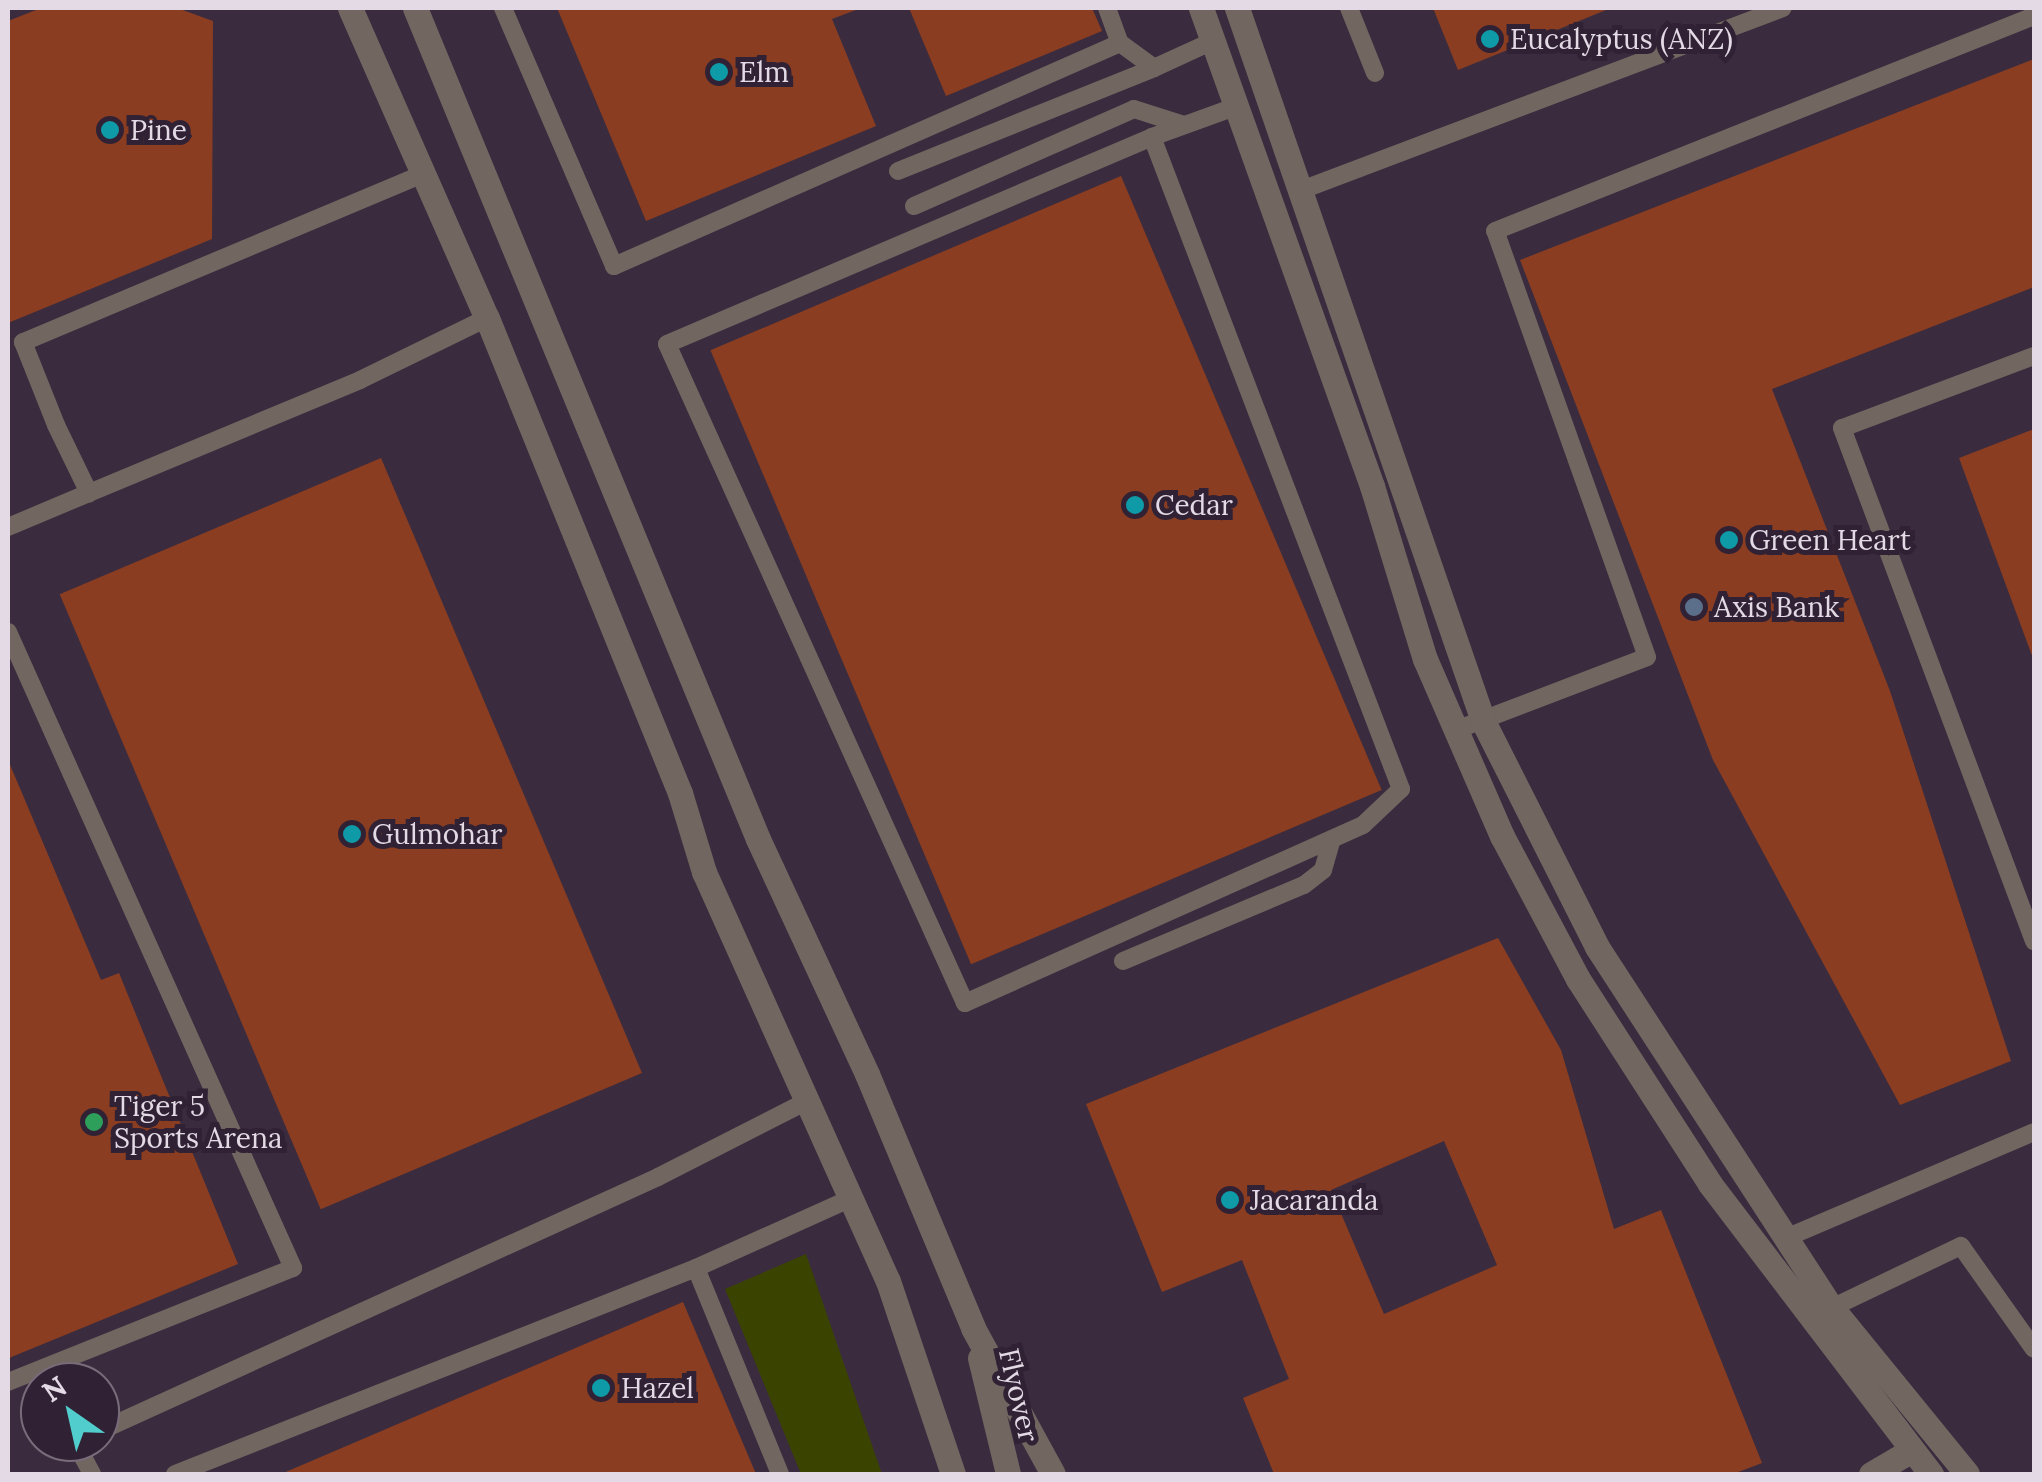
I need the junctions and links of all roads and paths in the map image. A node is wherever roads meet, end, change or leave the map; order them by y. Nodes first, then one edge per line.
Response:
1 (350, 8) edge
2 (414, 8) edge
3 (503, 8) edge
4 (1107, 8) edge
5 (1201, 8) edge
6 (1237, 8) edge
7 (1349, 8) edge
8 (1783, 8) edge
9 (2034, 16) edge
10 (1213, 41) junction
11 (1120, 43) junction
12 (1154, 68) junction
13 (1375, 72) dead end
14 (1235, 107) junction
15 (1184, 125) junction
16 (1152, 137) junction
17 (898, 171) dead end
18 (423, 174) junction
19 (1299, 191) junction
20 (914, 206) dead end
21 (487, 318) junction
22 (16, 346) edge
23 (2034, 356) edge
24 (88, 493) junction
25 (8, 528) edge
26 (8, 632) edge
27 (1482, 721) junction
28 (1456, 730) junction
29 (1332, 839) junction
30 (2034, 941) edge
31 (1124, 961) dead end
32 (810, 1100) junction
33 (2034, 1132) edge
34 (852, 1198) junction
35 (1788, 1237) junction
36 (696, 1268) junction
37 (1820, 1314) junction
38 (973, 1328) junction
39 (2034, 1349) edge
40 (8, 1382) edge
41 (120, 1422) edge
42 (1910, 1451) junction
43 (175, 1474) edge
44 (780, 1474) edge
45 (953, 1474) edge
46 (1008, 1474) edge
47 (1053, 1474) edge
48 (1871, 1474) edge
49 (1932, 1474) edge
50 (1967, 1474) edge

1 - 18 street
2 - 38 street
3 - 11 lane
4 - 11 lane
5 - 10 street
6 - 19 street
7 - 13 lane
8 - 19 lane
9 - 27 lane
10 - 12 lane
10 - 14 street
11 - 12 lane
12 - 17 lane
14 - 15 lane
14 - 28 street
15 - 16 lane
15 - 20 lane
16 - 29 lane
16 - 29 lane
18 - 21 street
18 - 22 lane
19 - 27 street
21 - 24 lane
21 - 32 street
22 - 24 lane
23 - 30 lane
24 - 25 lane
26 - 40 lane
27 - 28 lane
27 - 35 street
28 - 37 street
29 - 31 lane
32 - 34 street
32 - 41 lane
33 - 35 lane
34 - 36 lane
34 - 45 street
35 - 37 street
36 - 43 lane
36 - 44 lane
37 - 39 lane
37 - 42 street
37 - 50 street
38 - 46 street, Flyover
38 - 47 street
42 - 48 street
42 - 49 street

